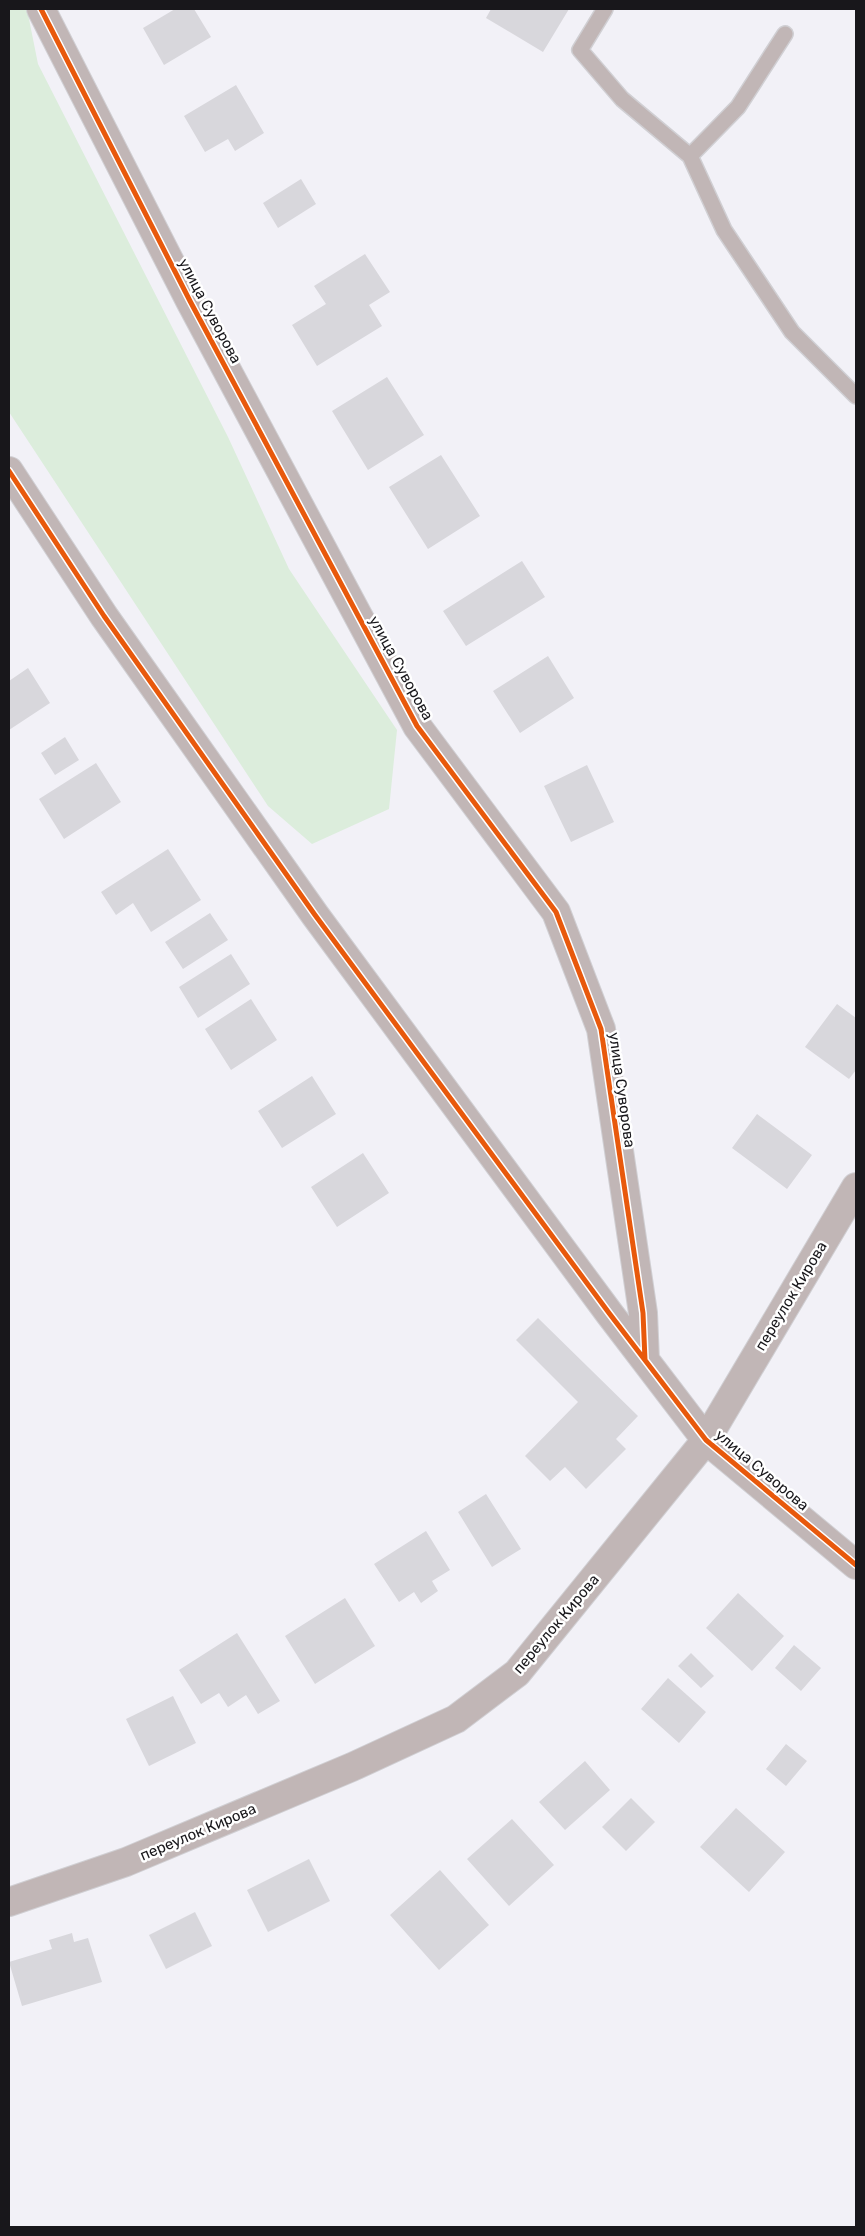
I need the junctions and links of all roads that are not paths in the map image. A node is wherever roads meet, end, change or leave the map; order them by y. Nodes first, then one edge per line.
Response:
1 (41, 9) edge
2 (605, 9) edge
3 (785, 34) dead end
4 (690, 156) junction
5 (856, 396) edge
6 (9, 471) edge
7 (856, 1187) edge
8 (645, 1360) junction
9 (706, 1440) junction
10 (856, 1565) edge
11 (9, 1902) edge

1 - 8 street, улица Суворова
2 - 4 lane
3 - 4 lane
4 - 5 lane
6 - 8 street, улица Суворова
7 - 9 street, переулок Кирова
8 - 9 street, улица Суворова
9 - 10 street, улица Суворова
9 - 11 street, переулок Кирова

